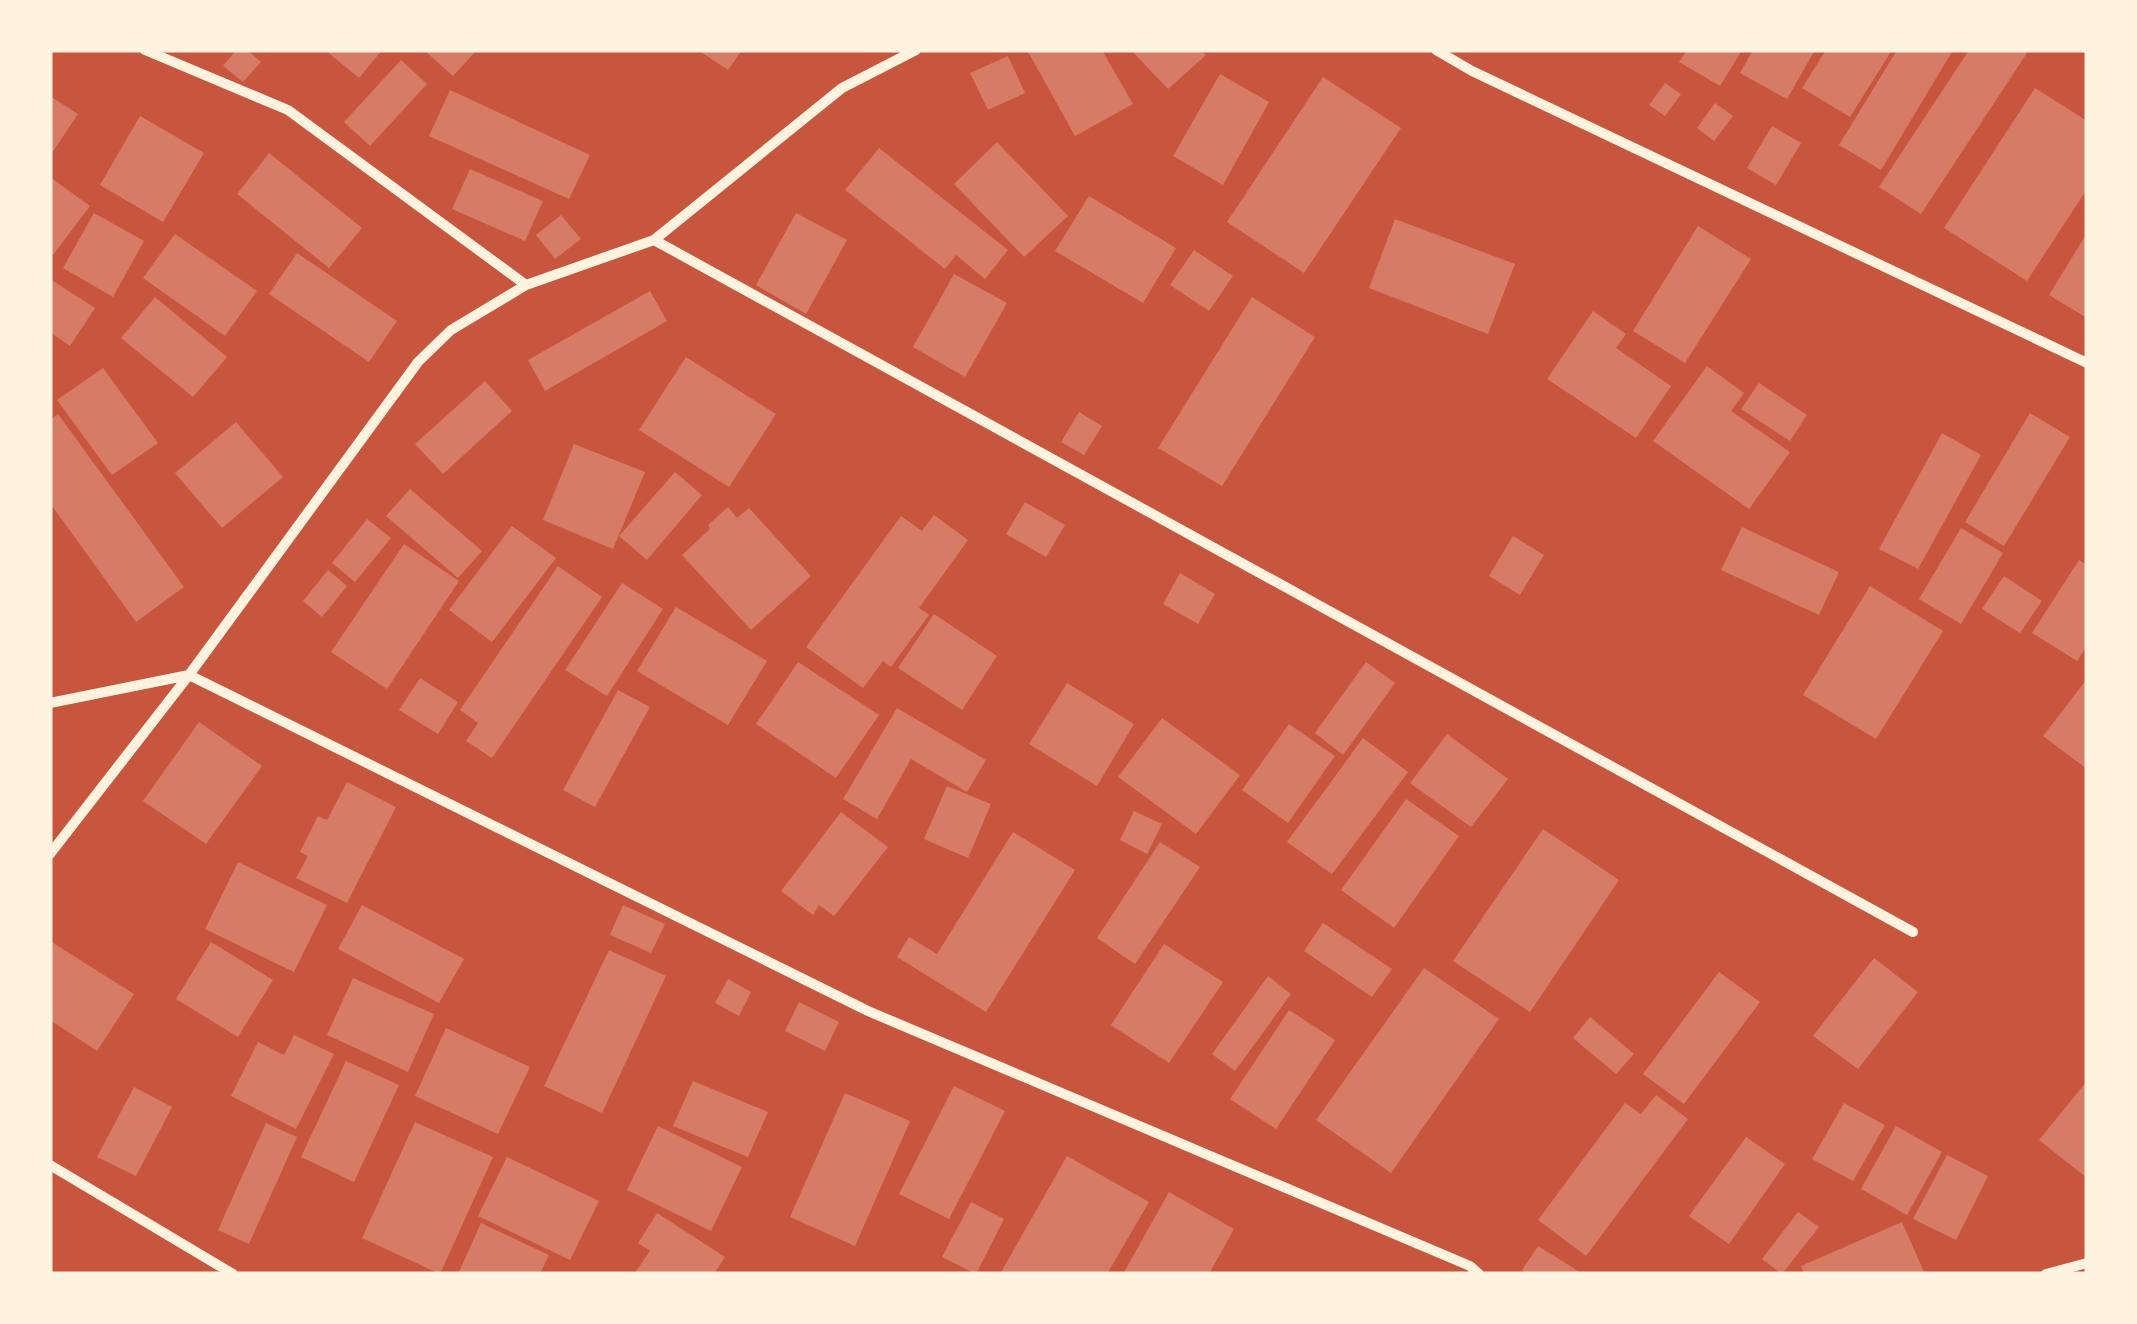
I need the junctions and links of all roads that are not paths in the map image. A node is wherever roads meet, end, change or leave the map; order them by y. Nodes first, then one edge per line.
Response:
1 (145, 50) edge
2 (916, 50) edge
3 (1436, 50) edge
4 (654, 240) junction
5 (526, 285) junction
6 (2087, 364) edge
7 (190, 675) junction
8 (50, 704) edge
9 (50, 854) edge
10 (1913, 932) dead end
11 (50, 1165) edge
12 (2087, 1263) edge
13 (233, 1274) edge
14 (1479, 1274) edge
15 (2046, 1274) edge

1 - 5 street
2 - 4 street
3 - 6 street
4 - 5 street
4 - 10 street
5 - 7 street
7 - 8 street
7 - 9 street
7 - 14 street
11 - 13 street
12 - 15 street

